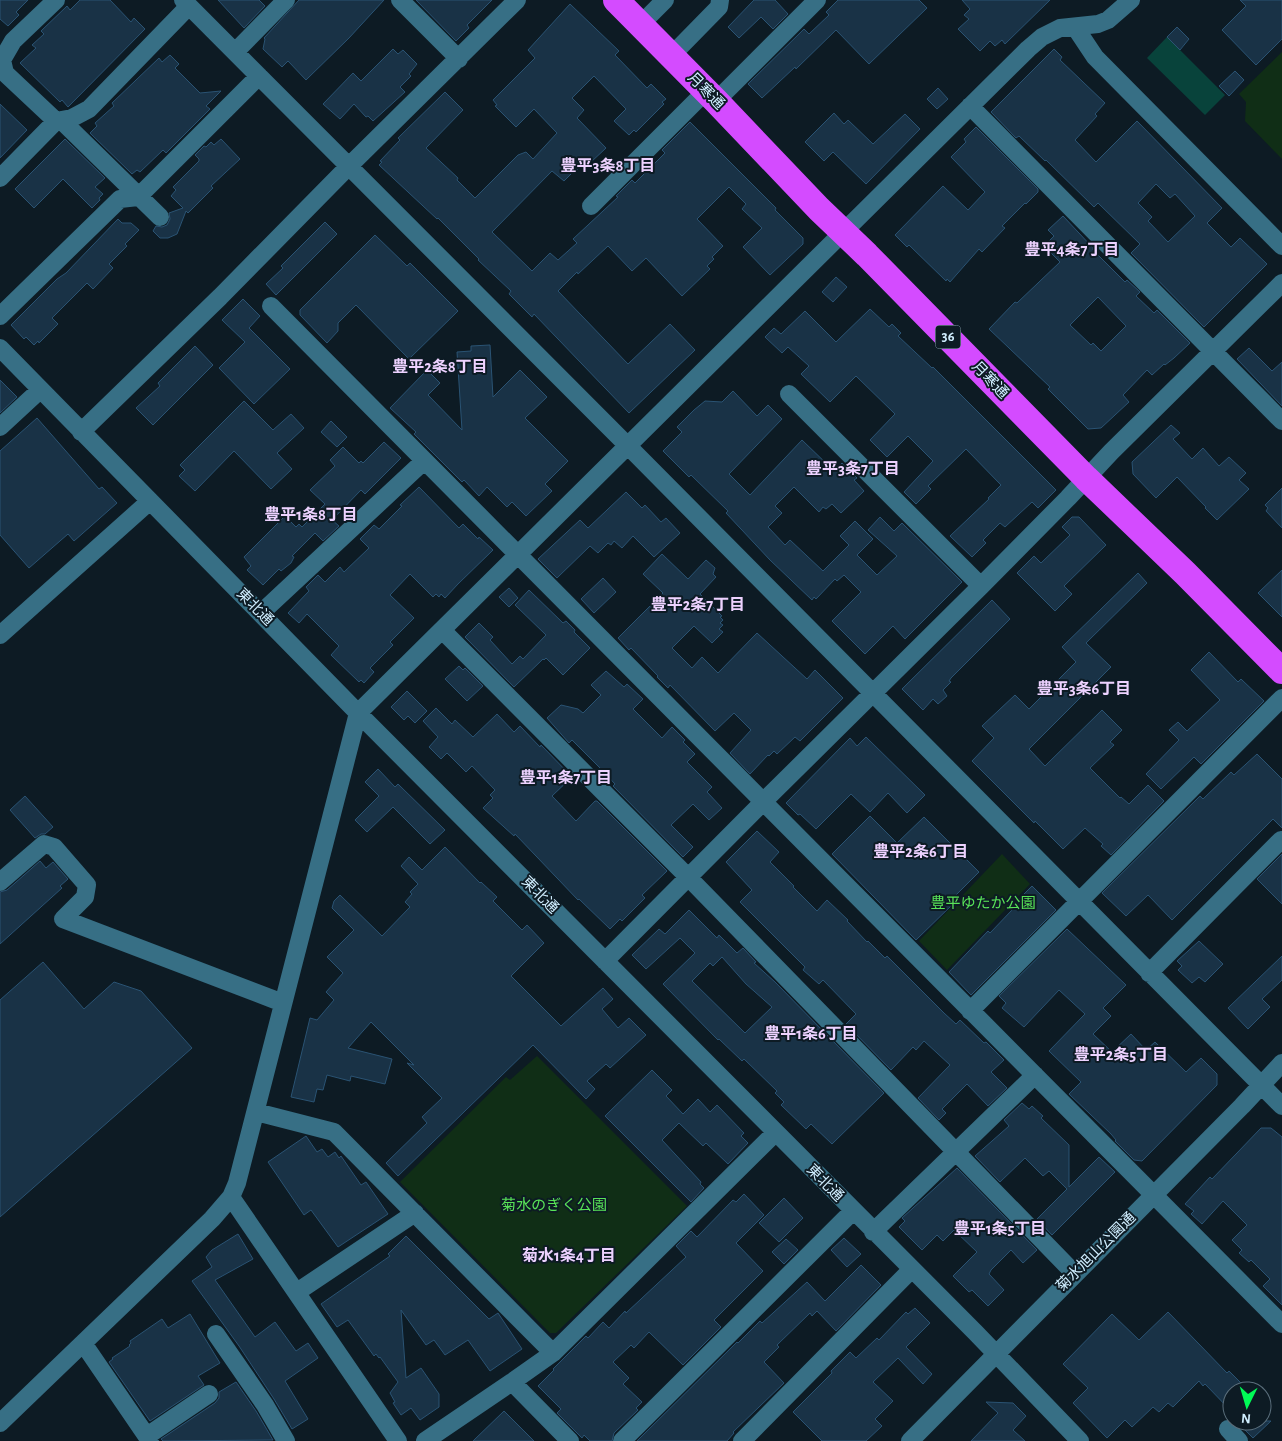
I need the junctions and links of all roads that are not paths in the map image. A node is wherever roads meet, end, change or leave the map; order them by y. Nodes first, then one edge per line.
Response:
1 (56, 0) edge
2 (286, 0) edge
3 (400, 0) edge
4 (517, 0) edge
5 (616, 0) edge
6 (665, 0) edge
7 (720, 0) edge
8 (817, 0) edge
9 (1131, 0) edge
10 (186, 3) edge
11 (640, 25) junction
12 (1075, 26) junction
13 (235, 52) junction
14 (671, 56) junction
15 (458, 59) junction
16 (259, 76) junction
17 (711, 96) junction
18 (970, 106) junction
19 (59, 121) junction
20 (349, 166) junction
21 (0, 178) edge
22 (138, 197) junction
23 (591, 206) dead end
24 (160, 217) dead end
25 (842, 232) junction
26 (1282, 246) edge
27 (1282, 283) edge
28 (271, 306) dead end
29 (0, 316) edge
30 (0, 348) edge
31 (1212, 352) junction
32 (40, 390) junction
33 (789, 394) dead end
34 (1282, 421) edge
35 (0, 427) edge
36 (81, 432) junction
37 (627, 445) junction
38 (424, 461) junction
39 (1086, 478) junction
40 (150, 502) junction
41 (518, 555) junction
42 (981, 586) junction
43 (261, 613) junction
44 (442, 630) junction
45 (0, 635) edge
46 (1282, 671) edge
47 (872, 694) junction
48 (1282, 698) edge
49 (358, 713) junction
50 (763, 802) junction
51 (1281, 840) edge
52 (688, 878) junction
53 (0, 882) edge
54 (1078, 901) junction
55 (605, 961) junction
56 (1149, 973) junction
57 (283, 1003) junction
58 (970, 1011) junction
59 (1282, 1063) edge
60 (1035, 1075) junction
61 (1261, 1085) junction
62 (1282, 1106) edge
63 (256, 1112) junction
64 (775, 1133) junction
65 (955, 1151) junction
66 (1153, 1194) junction
67 (231, 1197) junction
68 (853, 1211) junction
69 (415, 1213) junction
70 (873, 1232) junction
71 (912, 1269) junction
72 (1075, 1274) junction
73 (297, 1292) junction
74 (1282, 1324) edge
75 (216, 1334) dead end
76 (83, 1343) junction
77 (553, 1352) junction
78 (995, 1353) junction
79 (512, 1382) junction
80 (209, 1394) dead end
81 (0, 1423) edge
82 (148, 1439) edge
83 (286, 1441) edge
84 (398, 1441) edge
85 (425, 1441) edge
86 (570, 1441) edge
87 (622, 1441) edge
88 (742, 1441) edge
89 (910, 1441) edge
90 (1080, 1441) edge

1 - 19 street
2 - 13 street
3 - 15 street
4 - 15 street
5 - 11 highway, 月寒通 / 36
6 - 11 street
7 - 14 street
8 - 17 street
9 - 12 street
10 - 13 street
10 - 19 street
11 - 14 highway, 月寒通 / 36
12 - 18 street
12 - 26 street
13 - 16 street
14 - 17 highway, 月寒通 / 36
15 - 20 street
16 - 20 street
16 - 22 street
17 - 23 street
17 - 25 highway, 月寒通 / 36
18 - 25 street
18 - 31 street
19 - 21 street
19 - 22 street
20 - 36 street
20 - 37 street
22 - 24 street
22 - 29 street
25 - 37 street
25 - 39 highway, 月寒通 / 36
27 - 31 street
28 - 38 street
30 - 32 street, 東北通
31 - 34 street
31 - 39 street
32 - 35 street
32 - 36 street, 東北通
33 - 42 street
36 - 40 street, 東北通
37 - 41 street
37 - 47 street
38 - 41 street
38 - 43 street
39 - 42 street
39 - 46 highway, 月寒通 / 36
40 - 43 street, 東北通
40 - 45 street
41 - 44 street
41 - 50 street
42 - 47 street
43 - 49 street, 東北通
44 - 49 street
44 - 52 street
47 - 50 street
47 - 54 street
48 - 54 street
49 - 55 street, 東北通
49 - 57 street
50 - 52 street
50 - 58 street
51 - 56 street
52 - 55 street
52 - 65 street
53 - 57 street
54 - 56 street
54 - 58 street
55 - 64 street, 東北通
56 - 61 street
57 - 63 street
58 - 60 street
59 - 61 street, 菊水旭山公園通
60 - 65 street
60 - 66 street
61 - 62 street
61 - 66 street, 菊水旭山公園通
63 - 67 street
63 - 69 street
64 - 68 street, 東北通
64 - 77 street
65 - 70 street
65 - 72 street
66 - 72 street, 菊水旭山公園通
66 - 74 street
67 - 73 street
67 - 76 street
68 - 70 street, 東北通
68 - 87 street
69 - 73 street
69 - 77 street
70 - 71 street, 東北通
71 - 78 street, 東北通
71 - 88 street
72 - 78 street, 菊水旭山公園通
73 - 84 street
75 - 83 street
76 - 81 street
76 - 82 street
77 - 79 street
78 - 89 street, 菊水旭山公園通
78 - 90 street, 東北通
79 - 85 street
79 - 86 street
80 - 82 street

